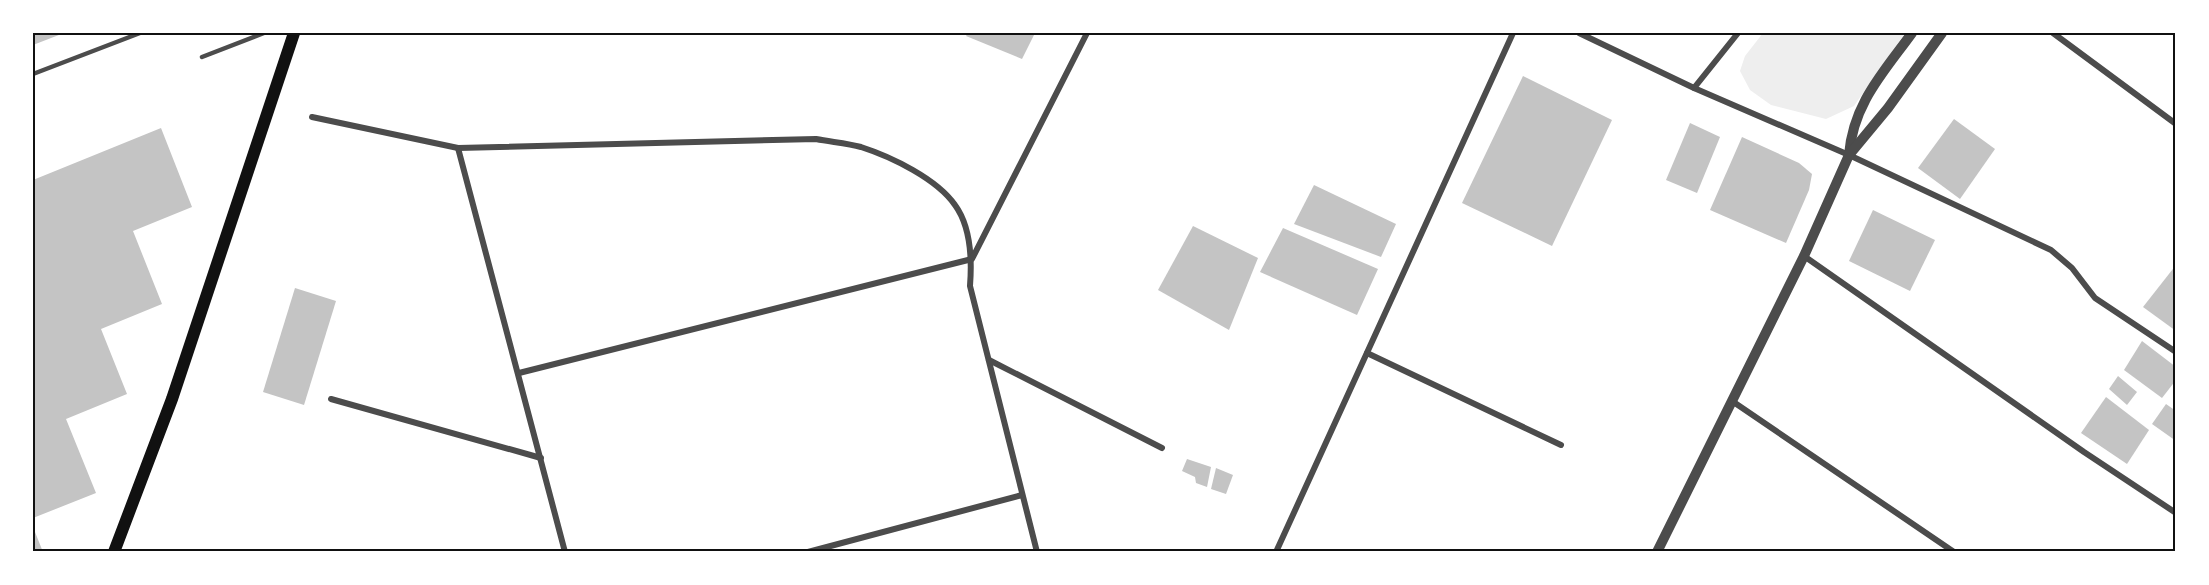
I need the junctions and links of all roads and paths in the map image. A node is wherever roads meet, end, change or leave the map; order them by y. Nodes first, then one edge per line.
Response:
1 (140, 33) edge
2 (264, 33) edge
3 (294, 33) edge
4 (1087, 33) edge
5 (1513, 33) edge
6 (1580, 33) edge
7 (1738, 33) edge
8 (1912, 33) edge
9 (1942, 33) edge
10 (2053, 33) edge
11 (202, 57) dead end
12 (33, 74) edge
13 (1694, 88) junction
14 (312, 117) dead end
15 (2176, 124) edge
16 (458, 148) junction
17 (1849, 155) junction
18 (1804, 256) junction
19 (972, 258) junction
20 (2176, 352) edge
21 (1367, 353) junction
22 (989, 360) junction
23 (519, 373) junction
24 (331, 399) dead end
25 (1732, 401) junction
26 (1561, 445) dead end
27 (1162, 448) dead end
28 (541, 459) junction
29 (1022, 495) junction
30 (2176, 513) edge
31 (114, 552) edge
32 (565, 552) edge
33 (808, 552) edge
34 (1037, 552) edge
35 (1276, 552) edge
36 (1657, 552) edge
37 (1954, 552) edge

1 - 12 lane
2 - 11 lane
3 - 31 main road
4 - 19 street
5 - 21 street
6 - 13 street
7 - 13 street
8 - 17 street
9 - 17 street
10 - 15 street
13 - 17 street
14 - 16 street
16 - 19 street
16 - 23 street
17 - 18 street
17 - 20 street
18 - 25 street
18 - 30 street
19 - 22 street
19 - 23 street
21 - 26 street
21 - 35 street
22 - 27 street
22 - 29 street
23 - 28 street
24 - 28 street
25 - 36 street
25 - 37 street
28 - 32 street
29 - 33 street
29 - 34 street

